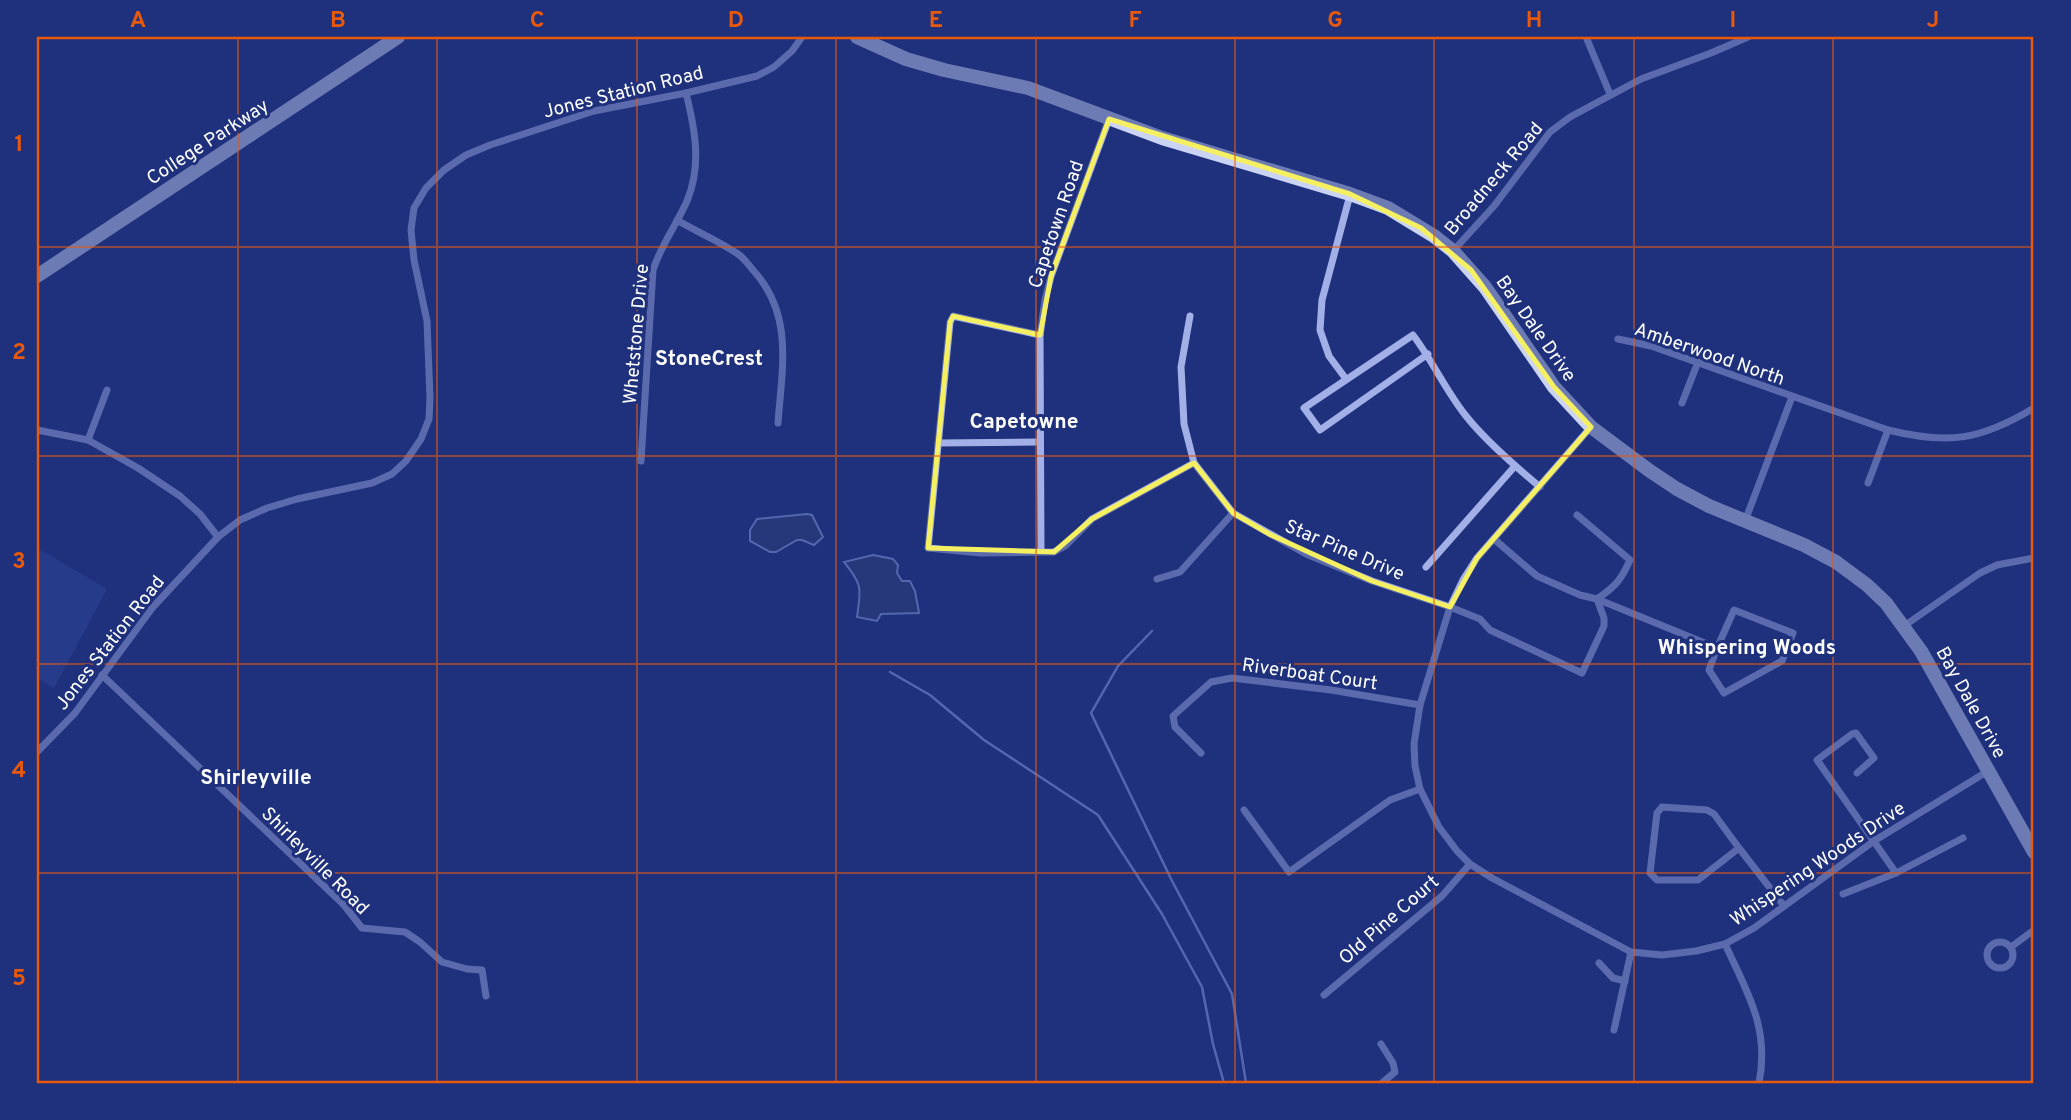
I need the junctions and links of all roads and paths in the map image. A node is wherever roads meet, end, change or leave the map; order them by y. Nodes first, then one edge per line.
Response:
1 (398, 37) edge
2 (802, 37) edge
3 (857, 37) edge
4 (1586, 37) edge
5 (1748, 37) edge
6 (686, 93) junction
7 (1610, 94) junction
8 (1109, 119) junction
9 (1350, 194) junction
10 (677, 220) junction
11 (1452, 251) junction
12 (37, 276) edge
13 (1190, 316) dead end
14 (1040, 335) junction
15 (1618, 339) dead end
16 (1427, 354) junction
17 (1698, 362) junction
18 (1346, 379) junction
19 (107, 390) dead end
20 (1792, 397) junction
21 (1682, 403) dead end
22 (2034, 408) edge
23 (778, 423) dead end
24 (1591, 427) junction
25 (37, 430) edge
26 (1888, 430) junction
27 (88, 440) junction
28 (1039, 442) junction
29 (939, 443) junction
30 (641, 461) dead end
31 (1194, 463) junction
32 (1515, 466) junction
33 (1868, 483) dead end
34 (1540, 487) junction
35 (1233, 513) junction
36 (1577, 516) dead end
37 (1745, 521) junction
38 (218, 537) junction
39 (1494, 539) junction
40 (1041, 551) junction
41 (2034, 558) edge
42 (1426, 566) dead end
43 (1157, 579) dead end
44 (1597, 599) junction
45 (1450, 607) junction
46 (1904, 626) junction
47 (1717, 648) junction
48 (102, 676) junction
49 (1420, 705) junction
50 (37, 752) edge
51 (1201, 753) dead end
52 (1989, 771) junction
53 (1857, 773) dead end
54 (1420, 789) junction
55 (1244, 810) dead end
56 (1963, 838) dead end
57 (1874, 841) junction
58 (1739, 848) junction
59 (2034, 852) edge
60 (1470, 864) junction
61 (1896, 873) junction
62 (1843, 894) dead end
63 (1784, 906) junction
64 (2034, 930) edge
65 (1725, 944) junction
66 (2011, 947) dead end
67 (1631, 952) junction
68 (1599, 963) dead end
69 (1625, 981) junction
70 (1324, 995) dead end
71 (486, 996) dead end
72 (1614, 1030) dead end
73 (1381, 1044) dead end
74 (1382, 1083) edge
75 (1759, 1083) edge

1 - 12 street, College Parkway
2 - 6 street, Jones Station Road
3 - 8 street, Bay Dale Drive
4 - 7 street
5 - 7 street, Broadneck Road
6 - 10 street, Whetstone Drive
6 - 38 street, Jones Station Road
7 - 11 street, Broadneck Road
8 - 9 street, Bay Dale Drive
8 - 14 street, Capetown Road
9 - 11 street, Bay Dale Drive
9 - 18 street
10 - 23 street
10 - 30 street, Whetstone Drive
11 - 24 street, Bay Dale Drive
13 - 31 street, Star Pine Drive
14 - 28 street, Capetown Road
14 - 29 street
15 - 17 street, Amberwood North
16 - 18 street
16 - 18 street
16 - 32 street
17 - 20 street, Amberwood North
17 - 21 street
19 - 27 street
20 - 26 street, Amberwood North
20 - 37 street
22 - 26 street, Amberwood North
24 - 34 street, Whispering Woods Drive
24 - 37 street, Bay Dale Drive
25 - 27 street
26 - 33 street
27 - 38 street
28 - 29 street
28 - 40 street, Capetown Road
29 - 40 street
31 - 35 street, Star Pine Drive
31 - 40 street
32 - 34 street
32 - 42 street
34 - 39 street, Whispering Woods Drive
35 - 43 street
35 - 45 street, Star Pine Drive
36 - 44 street
37 - 46 street, Bay Dale Drive
38 - 48 street, Jones Station Road
39 - 44 street
39 - 45 street, Whispering Woods Drive
41 - 46 street
44 - 45 street, Star Pine Drive
44 - 47 street
45 - 49 street, Whispering Woods Drive
46 - 52 street, Bay Dale Drive
47 - 47 street
48 - 50 street, Jones Station Road
48 - 71 street, Shirleyville Road
49 - 51 street, Riverboat Court
49 - 54 street, Whispering Woods Drive
52 - 57 street, Whispering Woods Drive
52 - 59 street, Bay Dale Drive
53 - 57 street
54 - 55 street
54 - 60 street, Whispering Woods Drive
56 - 61 street
57 - 61 street
57 - 63 street, Whispering Woods Drive
58 - 58 street
58 - 63 street
60 - 67 street, Whispering Woods Drive
60 - 70 street, Old Pine Court
61 - 62 street
63 - 65 street, Whispering Woods Drive
64 - 66 street
65 - 67 street, Whispering Woods Drive
65 - 75 street
67 - 69 street
68 - 69 street
69 - 72 street
73 - 74 street

